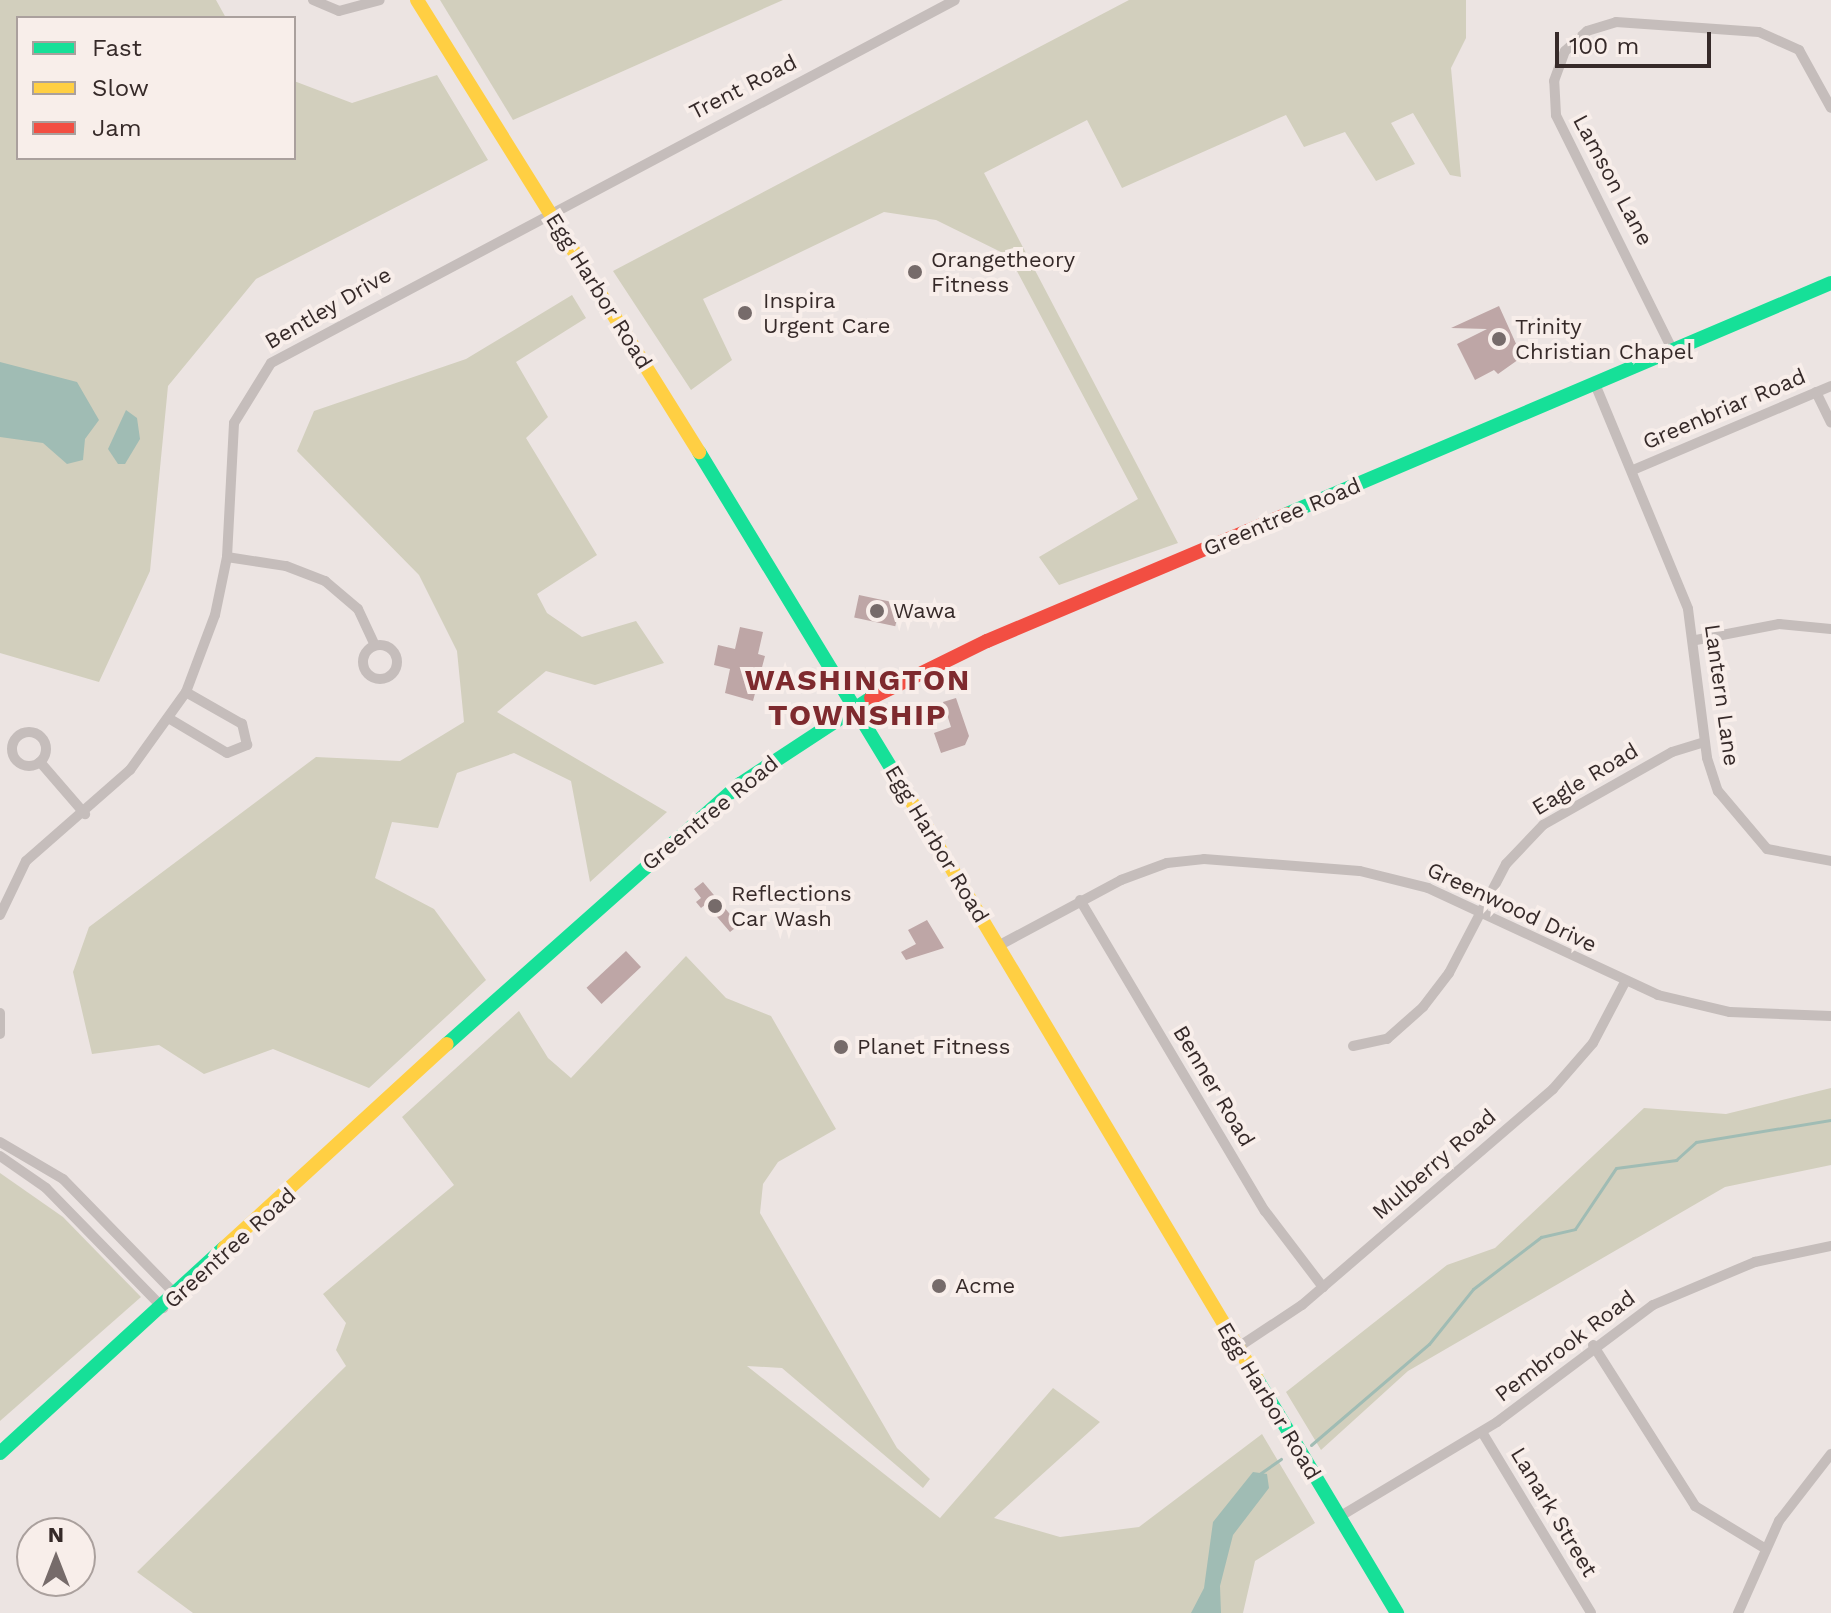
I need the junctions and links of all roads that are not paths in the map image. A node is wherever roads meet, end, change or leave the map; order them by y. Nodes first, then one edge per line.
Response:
1 (313, 0) edge
2 (380, 0) edge
3 (417, 0) edge
4 (955, 0) edge
5 (1831, 108) edge
6 (549, 210) junction
7 (1831, 283) edge
8 (1672, 349) junction
9 (1595, 384) junction
10 (1831, 386) edge
11 (1816, 392) junction
12 (1831, 423) edge
13 (1633, 470) junction
14 (227, 557) junction
15 (1831, 629) edge
16 (1696, 640) junction
17 (375, 645) dead end
18 (186, 692) junction
19 (855, 706) junction
20 (170, 719) junction
21 (1705, 742) junction
22 (40, 762) dead end
23 (85, 814) junction
24 (1831, 861) edge
25 (2, 897) edge
26 (1080, 900) junction
27 (1480, 913) junction
28 (0, 915) edge
29 (998, 946) junction
30 (1625, 982) junction
31 (0, 1013) edge
32 (1831, 1016) edge
33 (0, 1034) edge
34 (1353, 1046) dead end
35 (0, 1142) edge
36 (0, 1156) edge
37 (1831, 1246) edge
38 (1323, 1287) junction
39 (177, 1296) junction
40 (163, 1308) junction
41 (1593, 1345) junction
42 (1237, 1348) junction
43 (1482, 1432) junction
44 (0, 1453) edge
45 (1831, 1454) edge
46 (1339, 1517) junction
47 (1764, 1548) junction
48 (1397, 1613) edge
49 (1591, 1613) edge
50 (1738, 1613) edge

1 - 2 street
3 - 6 street, Egg Harbor Road
4 - 6 street, Trent Road
5 - 8 street, Lamson Lane
6 - 14 street, Bentley Drive
6 - 19 street, Egg Harbor Road
7 - 8 street, Greentree Road
8 - 9 street, Greentree Road
9 - 13 street, Lantern Lane
9 - 19 street, Greentree Road
10 - 11 street, Greenbriar Road
11 - 12 street
11 - 13 street, Greenbriar Road
13 - 16 street, Lantern Lane
14 - 17 street
14 - 18 street, Bentley Drive
15 - 16 street
16 - 21 street, Lantern Lane
18 - 20 street, Bentley Drive
18 - 20 street
19 - 29 street, Egg Harbor Road
19 - 39 street, Greentree Road
20 - 23 street, Bentley Drive
21 - 24 street, Lantern Lane
21 - 27 street, Eagle Road
22 - 23 street
23 - 25 street, Bentley Drive
25 - 28 street, Bentley Drive
26 - 27 street, Greenwood Drive
26 - 29 street, Greenwood Drive
26 - 38 street, Benner Road
27 - 30 street, Greenwood Drive
27 - 34 street, Eagle Road
29 - 42 street, Egg Harbor Road
30 - 32 street, Greenwood Drive
30 - 38 street, Mulberry Road
31 - 33 street
35 - 39 street
36 - 40 street
37 - 41 street, Pembrook Road
38 - 42 street, Mulberry Road
39 - 40 street, Greentree Road
40 - 44 street, Greentree Road
41 - 43 street, Pembrook Road
41 - 47 street
42 - 46 street, Egg Harbor Road
43 - 46 street, Pembrook Road
43 - 49 street, Lanark Street
45 - 47 street
46 - 48 street, Egg Harbor Road
47 - 50 street

